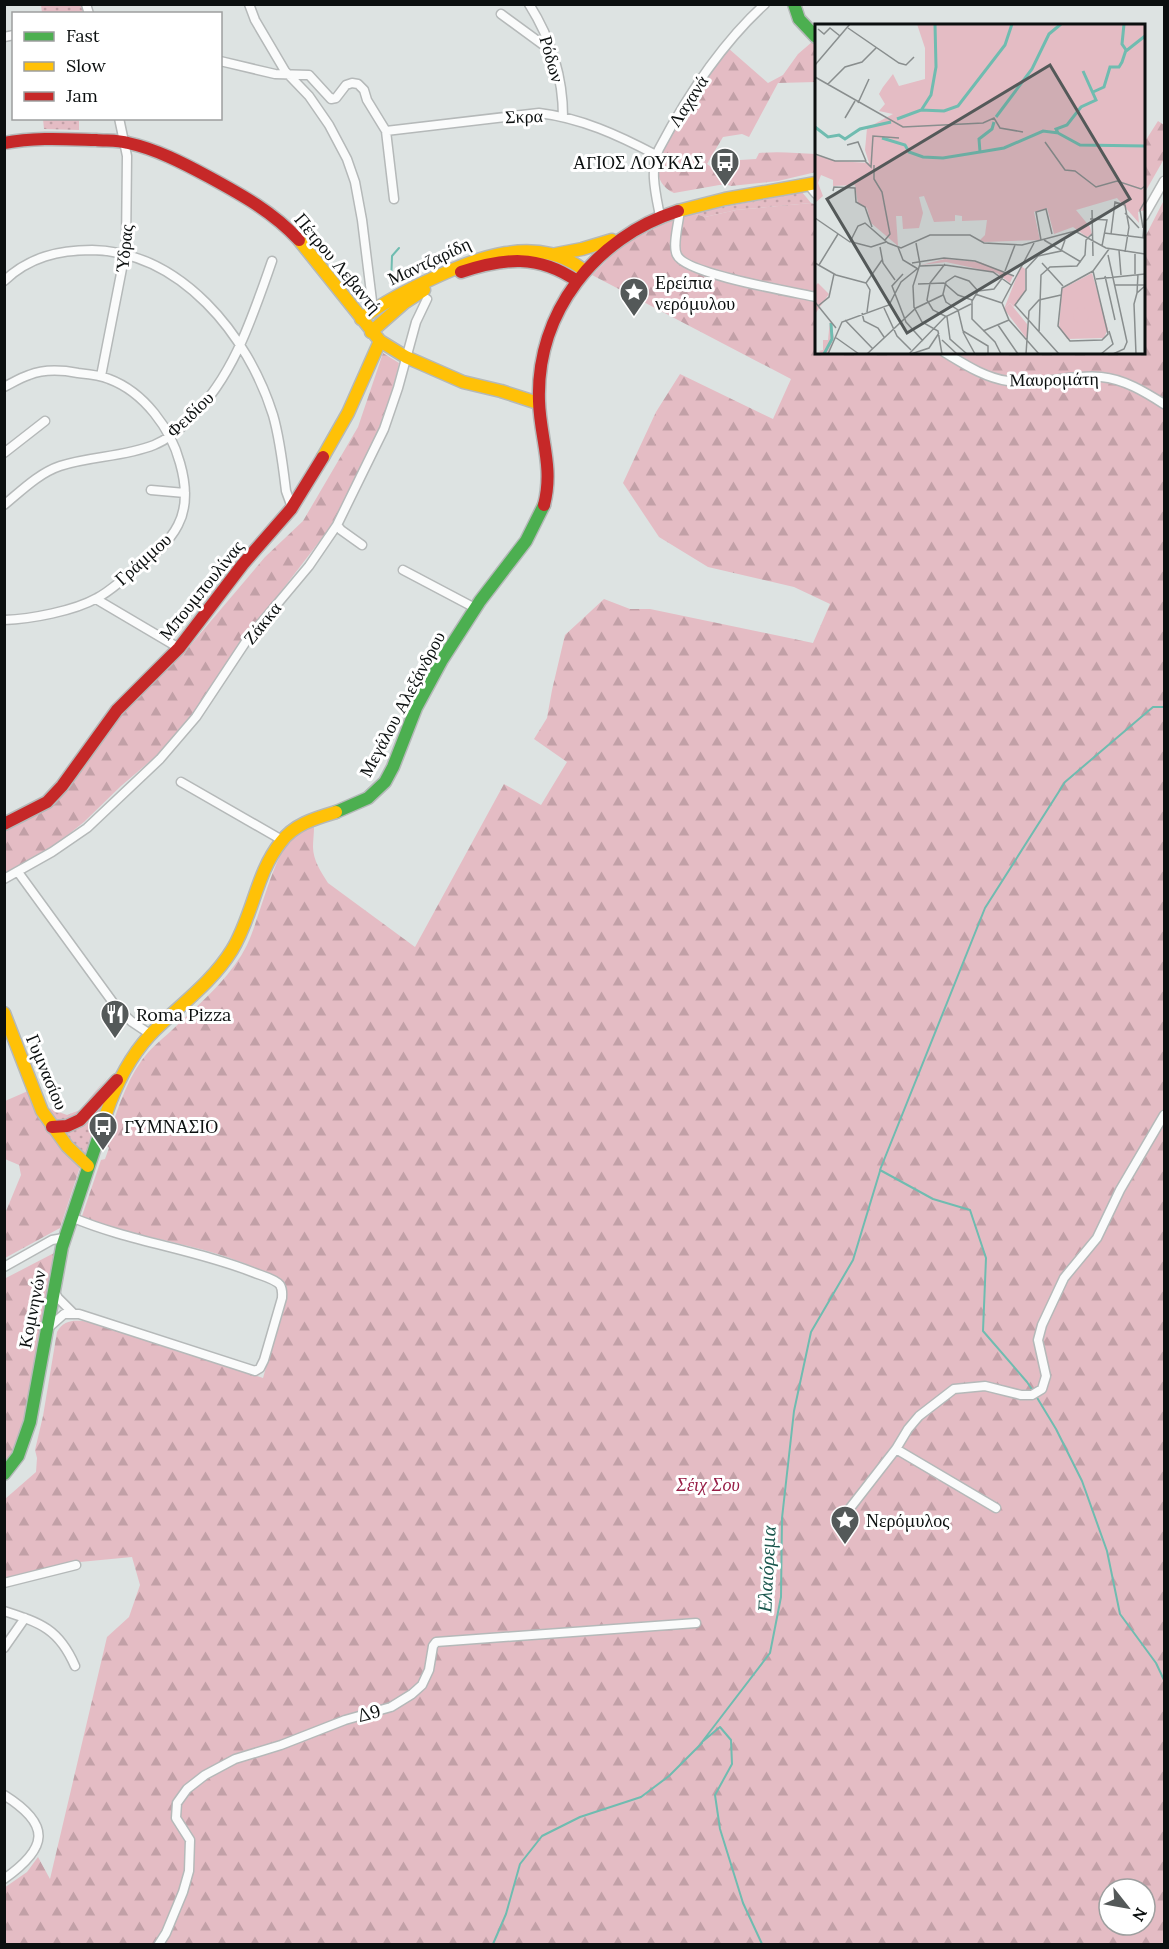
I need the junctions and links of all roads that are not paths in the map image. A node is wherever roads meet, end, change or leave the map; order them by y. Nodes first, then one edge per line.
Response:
1 (249, 4) edge
2 (529, 4) edge
3 (765, 4) edge
4 (794, 4) edge
5 (501, 14) dead end
6 (815, 36) edge
7 (553, 50) junction
8 (222, 61) edge
9 (287, 74) junction
10 (562, 117) junction
11 (120, 120) edge
12 (386, 131) junction
13 (126, 142) junction
14 (4, 143) edge
15 (656, 155) junction
16 (1164, 181) edge
17 (814, 188) edge
18 (394, 200) dead end
19 (680, 210) junction
20 (1145, 213) edge
21 (660, 216) junction
22 (619, 238) junction
23 (126, 254) junction
24 (552, 259) junction
25 (272, 261) dead end
26 (581, 276) junction
27 (4, 281) edge
28 (815, 297) edge
29 (427, 299) dead end
30 (373, 309) junction
31 (361, 319) junction
32 (553, 322) junction
33 (376, 336) junction
34 (240, 346) junction
35 (948, 354) edge
36 (406, 357) junction
37 (101, 376) junction
38 (4, 387) edge
39 (538, 403) junction
40 (1164, 404) edge
41 (45, 421) dead end
42 (170, 437) junction
43 (4, 453) edge
44 (151, 490) dead end
45 (185, 494) junction
46 (4, 505) edge
47 (293, 506) junction
48 (337, 525) junction
49 (362, 545) dead end
50 (403, 570) dead end
51 (96, 599) junction
52 (475, 608) junction
53 (4, 620) edge
54 (179, 648) junction
55 (181, 782) dead end
56 (4, 824) edge
57 (282, 840) junction
58 (18, 872) junction
59 (4, 879) edge
60 (4, 1014) edge
61 (150, 1034) junction
62 (121, 1074) junction
63 (1164, 1115) edge
64 (52, 1127) junction
65 (88, 1166) junction
66 (71, 1217) junction
67 (63, 1238) junction
68 (4, 1267) edge
69 (54, 1291) junction
70 (73, 1313) junction
71 (46, 1330) junction
72 (896, 1449) junction
73 (4, 1474) edge
74 (996, 1508) dead end
75 (840, 1521) dead end
76 (76, 1565) dead end
77 (4, 1583) edge
78 (4, 1611) edge
79 (25, 1618) junction
80 (696, 1623) dead end
81 (4, 1648) edge
82 (75, 1666) dead end
83 (4, 1795) edge
84 (4, 1879) edge
85 (159, 1944) edge

1 - 9 street
2 - 7 street, Ρόδων
3 - 15 street, Λαχανά
4 - 6 main road
5 - 7 street
7 - 10 street, Ρόδων
8 - 9 street
9 - 12 street
9 - 30 street
10 - 12 street, Σκρα
10 - 15 street, Σκρα
11 - 13 street, Ύδρας
12 - 18 street
13 - 14 main road, Πέτρου Λεβαντή
13 - 23 street, Ύδρας
13 - 31 main road, Πέτρου Λεβαντή
15 - 21 street, Λαχανά
16 - 20 street
17 - 19 main road, Μεγάλου Αλεξάνδρου
19 - 21 main road, Μεγάλου Αλεξάνδρου
19 - 28 street
21 - 22 main road, Μεγάλου Αλεξάνδρου
22 - 24 main road
22 - 26 main road, Μεγάλου Αλεξάνδρου
23 - 27 street
23 - 34 street
23 - 37 street, Ύδρας
24 - 26 main road, Μαντζαρίδη
24 - 30 main road, Μαντζαρίδη
24 - 32 main road
24 - 33 main road, Μαντζαρίδη
25 - 34 street, Φειδίου
26 - 32 main road, Μεγάλου Αλεξάνδρου
29 - 36 street, Ζάκκα
30 - 31 main road, Μαντζαρίδη
31 - 33 main road, Πέτρου Λεβαντή
32 - 39 main road, Μεγάλου Αλεξάνδρου
33 - 36 main road, Πέτρου Λεβαντή
33 - 47 main road, Μπουμπουλίνας
34 - 42 street, Φειδίου
34 - 47 street
35 - 40 street, Μαυρομάτη
36 - 39 main road, Πέτρου Λεβαντή
36 - 48 street, Ζάκκα
37 - 38 street, Γράμμου
37 - 42 street, Γράμμου
39 - 52 main road, Μεγάλου Αλεξάνδρου
41 - 43 street
42 - 45 street, Γράμμου
42 - 46 street, Φειδίου
44 - 45 street
45 - 51 street, Γράμμου
47 - 54 main road, Μπουμπουλίνας
48 - 49 street
48 - 58 street, Ζάκκα
50 - 52 street
51 - 53 street, Γράμμου
51 - 54 street
52 - 57 main road, Μεγάλου Αλεξάνδρου
54 - 56 main road, Μπουμπουλίνας
55 - 57 street
57 - 61 main road, Μεγάλου Αλεξάνδρου
58 - 59 street, Ζάκκα
58 - 61 street
60 - 64 main road, Γυμνασίου
61 - 62 main road, Μεγάλου Αλεξάνδρου
62 - 64 main road
62 - 65 main road, Μεγάλου Αλεξάνδρου
63 - 72 street
64 - 65 main road, Γυμνασίου
65 - 66 main road, Μεγάλου Αλεξάνδρου
66 - 67 main road, Κομνηνών
66 - 70 street
67 - 68 street
67 - 69 main road, Κομνηνών
69 - 70 street
69 - 71 main road, Κομνηνών
70 - 71 street
71 - 73 main road, Κομνηνών
72 - 74 street
72 - 75 street
76 - 77 street
78 - 79 street
79 - 81 street
79 - 82 street
80 - 85 street, Δ9
83 - 84 street

